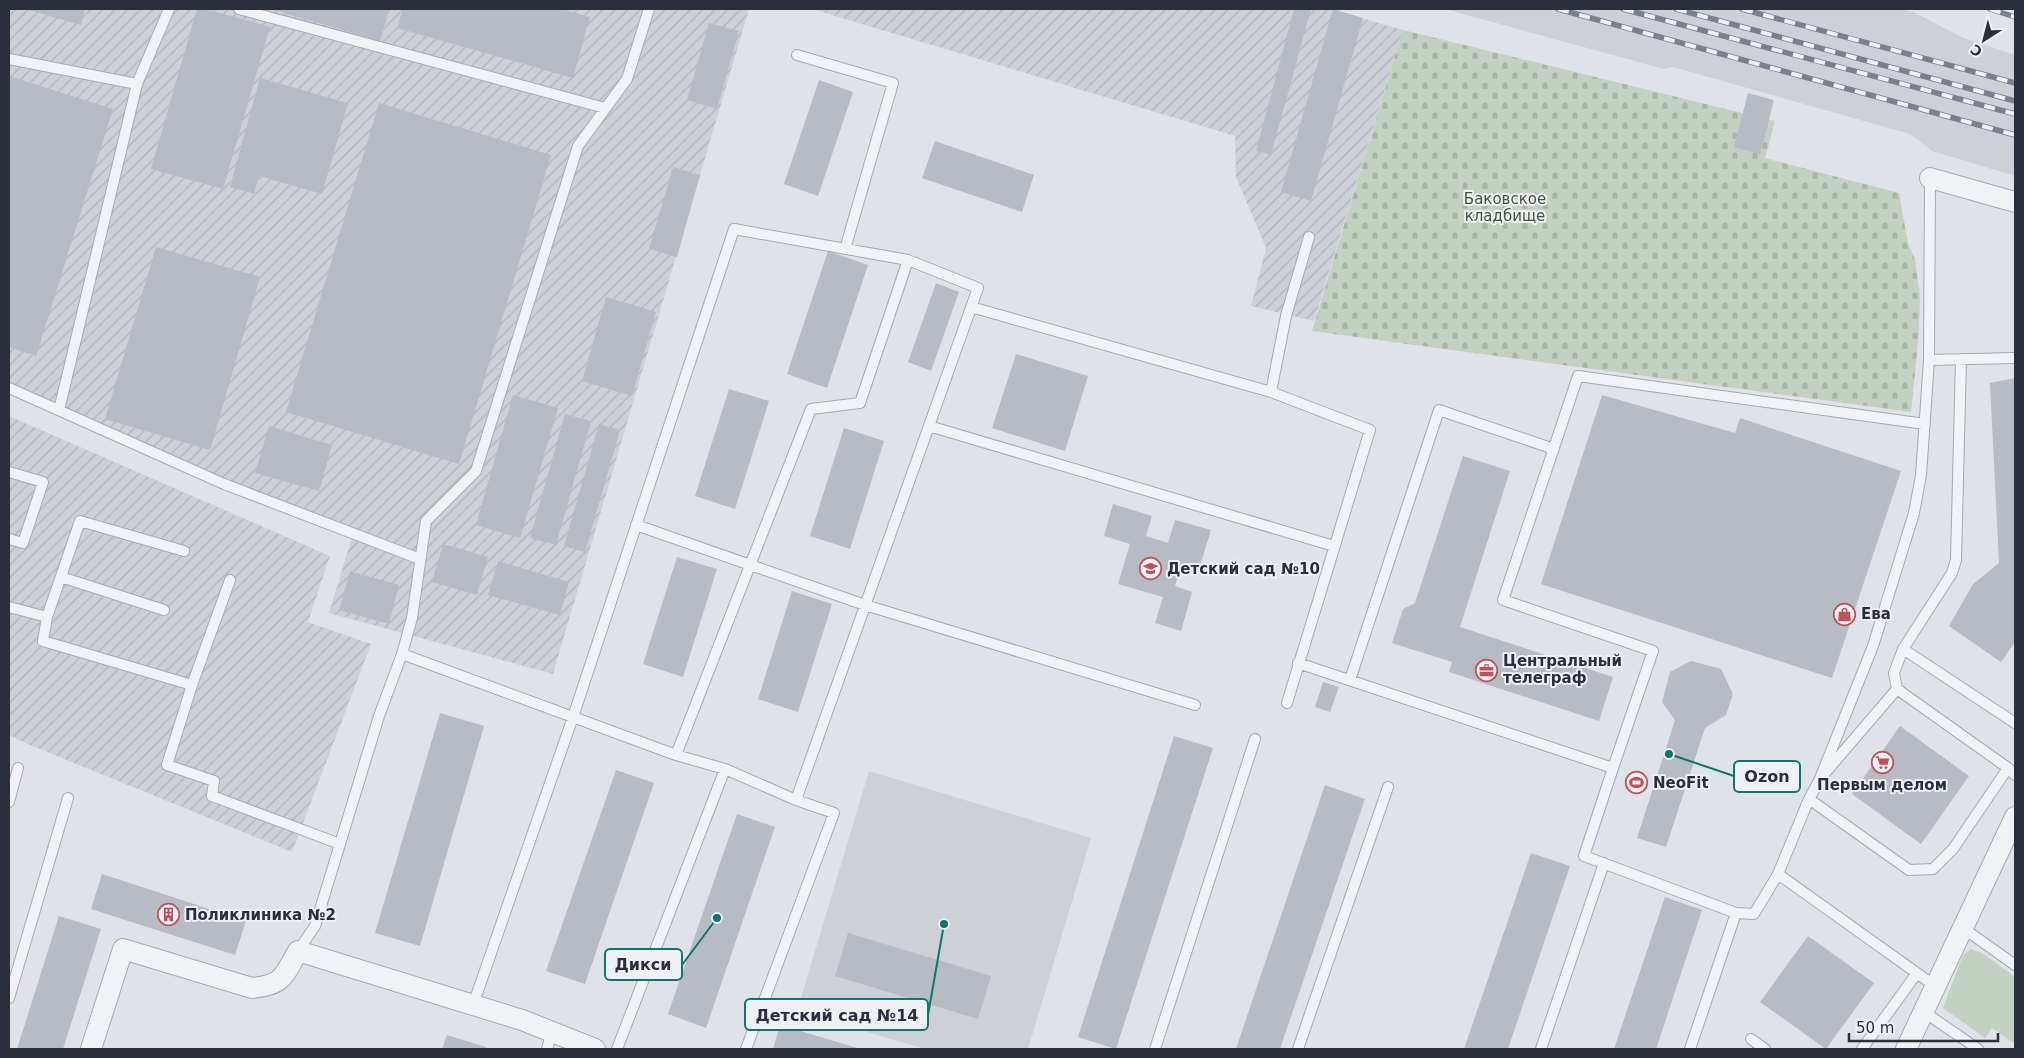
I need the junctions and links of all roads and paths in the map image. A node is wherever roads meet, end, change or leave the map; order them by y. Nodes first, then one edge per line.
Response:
1 (170, 9) edge
2 (239, 9) edge
3 (649, 9) edge
4 (797, 55) dead end
5 (9, 59) edge
6 (137, 84) junction
7 (605, 108) junction
8 (1930, 178) joint
9 (2015, 202) edge
10 (1308, 237) dead end
11 (845, 249) junction
12 (908, 260) junction
13 (971, 307) junction
14 (2015, 358) edge
15 (1961, 359) junction
16 (1929, 360) junction
17 (9, 388) edge
18 (1270, 392) junction
19 (59, 410) junction
20 (1925, 424) junction
21 (929, 426) junction
22 (1554, 449) junction
23 (9, 472) edge
24 (636, 525) junction
25 (9, 539) edge
26 (1334, 546) junction
27 (184, 551) dead end
28 (420, 559) junction
29 (750, 565) junction
30 (61, 577) junction
31 (230, 580) dead end
32 (865, 605) junction
33 (9, 607) edge
34 (164, 610) dead end
35 (47, 617) junction
36 (1903, 649) junction
37 (402, 654) junction
38 (1298, 663) junction
39 (1350, 680) junction
40 (192, 684) junction
41 (1897, 689) junction
42 (1287, 703) dead end
43 (1195, 705) dead end
44 (573, 717) junction
45 (2015, 723) edge
46 (1255, 740) dead end
47 (676, 755) junction
48 (18, 768) dead end
49 (1613, 768) junction
50 (725, 769) junction
51 (2012, 771) edge
52 (1819, 781) junction
53 (1388, 787) dead end
54 (68, 798) dead end
55 (1809, 799) junction
56 (796, 800) junction
57 (9, 802) edge
58 (2015, 817) edge
59 (340, 844) junction
60 (1604, 863) junction
61 (1778, 874) junction
62 (1736, 913) junction
63 (1963, 928) junction
64 (298, 951) junction
65 (2015, 965) edge
66 (1916, 972) junction
67 (1935, 986) junction
68 (9, 998) edge
69 (473, 1005) junction
70 (1924, 1012) junction
71 (1751, 1040) dead end
72 (549, 1041) edge
73 (91, 1049) edge
74 (595, 1049) edge
75 (617, 1049) edge
76 (746, 1049) edge
77 (1155, 1049) edge
78 (1298, 1049) edge
79 (1541, 1049) edge
80 (1690, 1049) edge
81 (1765, 1049) edge
82 (1862, 1049) edge
83 (1906, 1049) edge
84 (1978, 1049) edge

1 - 6 lane
2 - 7 lane
3 - 7 lane
4 - 11 lane
5 - 6 lane
6 - 19 lane
7 - 28 lane
8 - 9 street
8 - 16 lane
10 - 18 lane
11 - 12 lane
11 - 24 lane
12 - 13 lane
12 - 29 lane
13 - 18 lane
13 - 21 lane
14 - 15 lane
15 - 16 lane
15 - 36 lane
16 - 20 lane
17 - 19 lane
18 - 26 lane
19 - 28 lane
20 - 22 lane
20 - 52 lane
21 - 26 lane
21 - 32 lane
22 - 39 lane
22 - 49 lane
23 - 25 lane
24 - 29 lane
24 - 44 lane
26 - 38 lane
27 - 30 lane
28 - 37 lane
29 - 32 lane
29 - 47 lane
30 - 34 lane
30 - 35 lane
31 - 40 lane
32 - 43 lane
32 - 56 lane
33 - 35 lane
35 - 40 lane
36 - 41 lane
36 - 45 lane
37 - 44 lane
37 - 59 lane
38 - 39 lane
38 - 42 lane
39 - 49 lane
40 - 59 lane
41 - 51 lane
41 - 52 lane
44 - 47 lane
44 - 69 lane
46 - 77 lane
47 - 50 lane
48 - 57 lane
49 - 60 lane
50 - 56 lane
50 - 75 lane
51 - 55 lane
52 - 55 lane
53 - 78 lane
54 - 68 lane
55 - 61 lane
56 - 76 lane
58 - 63 street
59 - 64 lane
60 - 62 lane
60 - 79 lane
61 - 62 lane
61 - 66 lane
62 - 80 lane
63 - 65 lane
63 - 67 street
64 - 69 street
64 - 73 street
66 - 67 lane
66 - 82 lane
67 - 70 street
69 - 72 street
70 - 83 street
70 - 84 lane
71 - 81 lane
72 - 74 street

